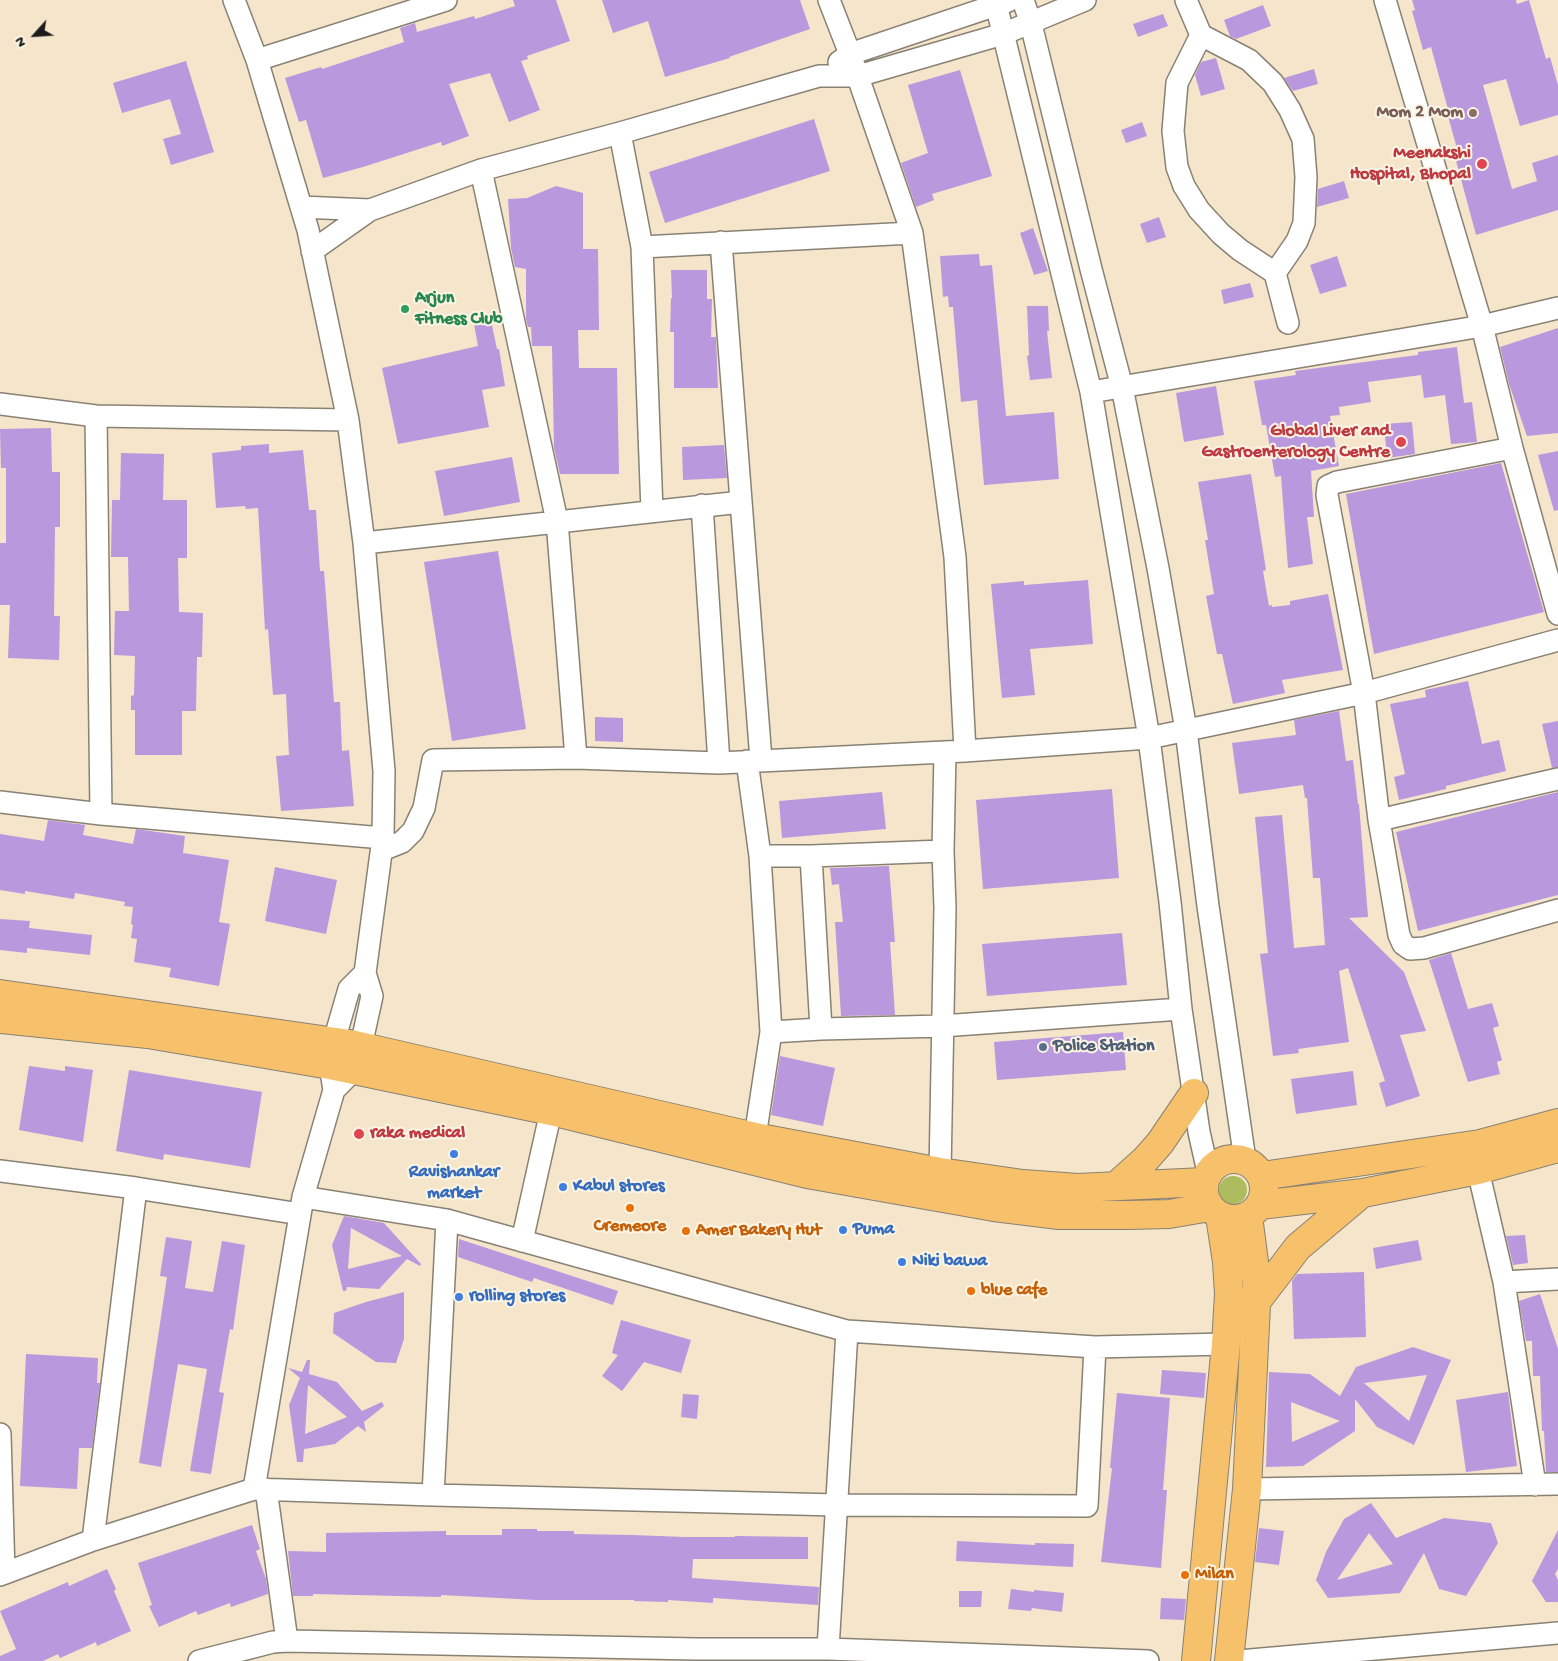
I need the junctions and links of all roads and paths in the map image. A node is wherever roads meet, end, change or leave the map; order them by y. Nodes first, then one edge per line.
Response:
1 (234, 0) edge
2 (446, 0) edge
3 (829, 0) edge
4 (1023, 0) edge
5 (1085, 0) edge
6 (1186, 0) edge
7 (1385, 0) edge
8 (1001, 2) edge
9 (416, 4) edge
10 (1031, 24) junction
11 (1003, 34) junction
12 (1201, 35) junction
13 (850, 54) junction
14 (257, 60) junction
15 (819, 76) junction
16 (858, 76) junction
17 (620, 133) junction
18 (481, 170) junction
19 (301, 207) junction
20 (370, 210) junction
21 (912, 233) junction
22 (721, 242) junction
23 (642, 247) junction
24 (312, 251) junction
25 (1275, 273) junction
26 (1558, 308) edge
27 (1288, 323) dead end
28 (1482, 326) junction
29 (1122, 387) junction
30 (1090, 392) junction
31 (0, 404) edge
32 (96, 416) junction
33 (348, 420) junction
34 (1512, 448) junction
35 (741, 502) junction
36 (702, 506) junction
37 (652, 511) junction
38 (557, 521) junction
39 (364, 543) junction
40 (1558, 614) edge
41 (1558, 640) edge
42 (1364, 693) junction
43 (1186, 730) junction
44 (1149, 738) junction
45 (955, 752) junction
46 (576, 758) junction
47 (754, 761) junction
48 (719, 762) junction
49 (1558, 779) edge
50 (0, 802) edge
51 (101, 814) junction
52 (1379, 820) junction
53 (383, 844) junction
54 (943, 851) junction
55 (760, 856) junction
56 (811, 856) junction
57 (1558, 910) edge
58 (0, 994) edge
59 (1181, 1009) junction
60 (0, 1019) edge
61 (942, 1026) junction
62 (821, 1029) junction
63 (771, 1032) junction
64 (343, 1062) junction
65 (1194, 1093) junction
66 (551, 1111) junction
67 (1558, 1123) edge
68 (755, 1137) junction
69 (1558, 1148) edge
70 (1253, 1168) junction
71 (1478, 1170) junction
72 (0, 1171) edge
73 (940, 1172) junction
74 (1116, 1186) junction
75 (136, 1188) junction
76 (1211, 1194) junction
77 (1360, 1194) junction
78 (302, 1205) junction
79 (1254, 1210) junction
80 (447, 1220) junction
81 (522, 1241) junction
82 (1558, 1279) edge
83 (1504, 1282) junction
84 (1256, 1302) junction
85 (847, 1331) junction
86 (1226, 1344) junction
87 (1095, 1347) junction
88 (0, 1434) edge
89 (1535, 1484) junction
90 (1558, 1484) edge
91 (260, 1489) junction
92 (1247, 1490) junction
93 (433, 1495) junction
94 (837, 1504) junction
95 (93, 1540) junction
96 (2, 1574) edge
97 (1558, 1633) edge
98 (278, 1648) edge
99 (828, 1649) junction
100 (331, 1652) edge
101 (1427, 1653) edge
102 (696, 1655) edge
103 (941, 1657) edge
104 (199, 1661) edge
105 (1135, 1661) edge
106 (1148, 1661) edge
107 (1196, 1661) edge
108 (1229, 1661) edge
109 (1240, 1661) edge

1 - 14 street
2 - 9 street
3 - 13 street
4 - 10 street
5 - 10 street
6 - 12 street
7 - 28 street
8 - 11 street
8 - 13 street
9 - 14 street
10 - 11 street
10 - 29 street
11 - 16 street
11 - 30 street
12 - 25 street
12 - 25 street
13 - 15 street
13 - 16 street
14 - 19 street
15 - 16 street
15 - 17 street
16 - 21 street
17 - 18 street
17 - 23 street
18 - 20 street
18 - 38 street
19 - 20 street
19 - 24 street
20 - 24 street
21 - 22 street
21 - 45 street
22 - 23 street
22 - 35 street
23 - 37 street
24 - 33 street
25 - 27 street
26 - 28 street
28 - 29 street
28 - 34 street
29 - 30 street
29 - 43 street
30 - 44 street
31 - 32 street
32 - 33 street
32 - 51 street
33 - 39 street
34 - 40 street
34 - 42 street
35 - 36 street
35 - 47 street
36 - 37 street
36 - 48 street
37 - 38 street
38 - 39 street
38 - 46 street
39 - 53 street
41 - 42 street
42 - 43 street
42 - 52 street
43 - 44 street
43 - 70 street
44 - 45 street
44 - 59 street
45 - 47 street
45 - 54 street
46 - 48 street
46 - 53 street
47 - 48 street
47 - 55 street
49 - 52 street
50 - 51 street
51 - 53 street
52 - 57 street
53 - 64 street
54 - 56 street
54 - 61 street
55 - 56 street
55 - 63 street
56 - 62 street
58 - 64 main road
59 - 61 street
59 - 65 street
60 - 64 main road
61 - 62 street
61 - 73 street
62 - 63 street
63 - 68 street
64 - 66 main road
64 - 68 main road
64 - 78 street
65 - 74 main road
65 - 76 street
66 - 76 main road
66 - 81 street
67 - 70 main road
68 - 73 main road
69 - 71 main road
70 - 76 main road
70 - 79 main road
71 - 77 main road
71 - 83 street
72 - 75 street
73 - 74 main road
74 - 76 main road
75 - 78 street
75 - 95 street
76 - 79 main road
76 - 86 main road
77 - 79 main road
77 - 84 main road
78 - 80 street
78 - 91 street
79 - 84 main road
80 - 81 street
80 - 93 street
81 - 85 street
82 - 83 street
83 - 89 street
84 - 92 main road
85 - 87 street
85 - 94 street
86 - 87 street
86 - 107 main road
87 - 94 street
88 - 96 street
89 - 90 street
89 - 92 street
91 - 93 street
91 - 95 street
91 - 98 street
92 - 108 main road
93 - 94 street
94 - 99 street
95 - 96 street
97 - 101 street
98 - 100 street
98 - 104 street
99 - 102 street
99 - 103 street
100 - 102 street
101 - 109 street
103 - 105 street
105 - 106 street

